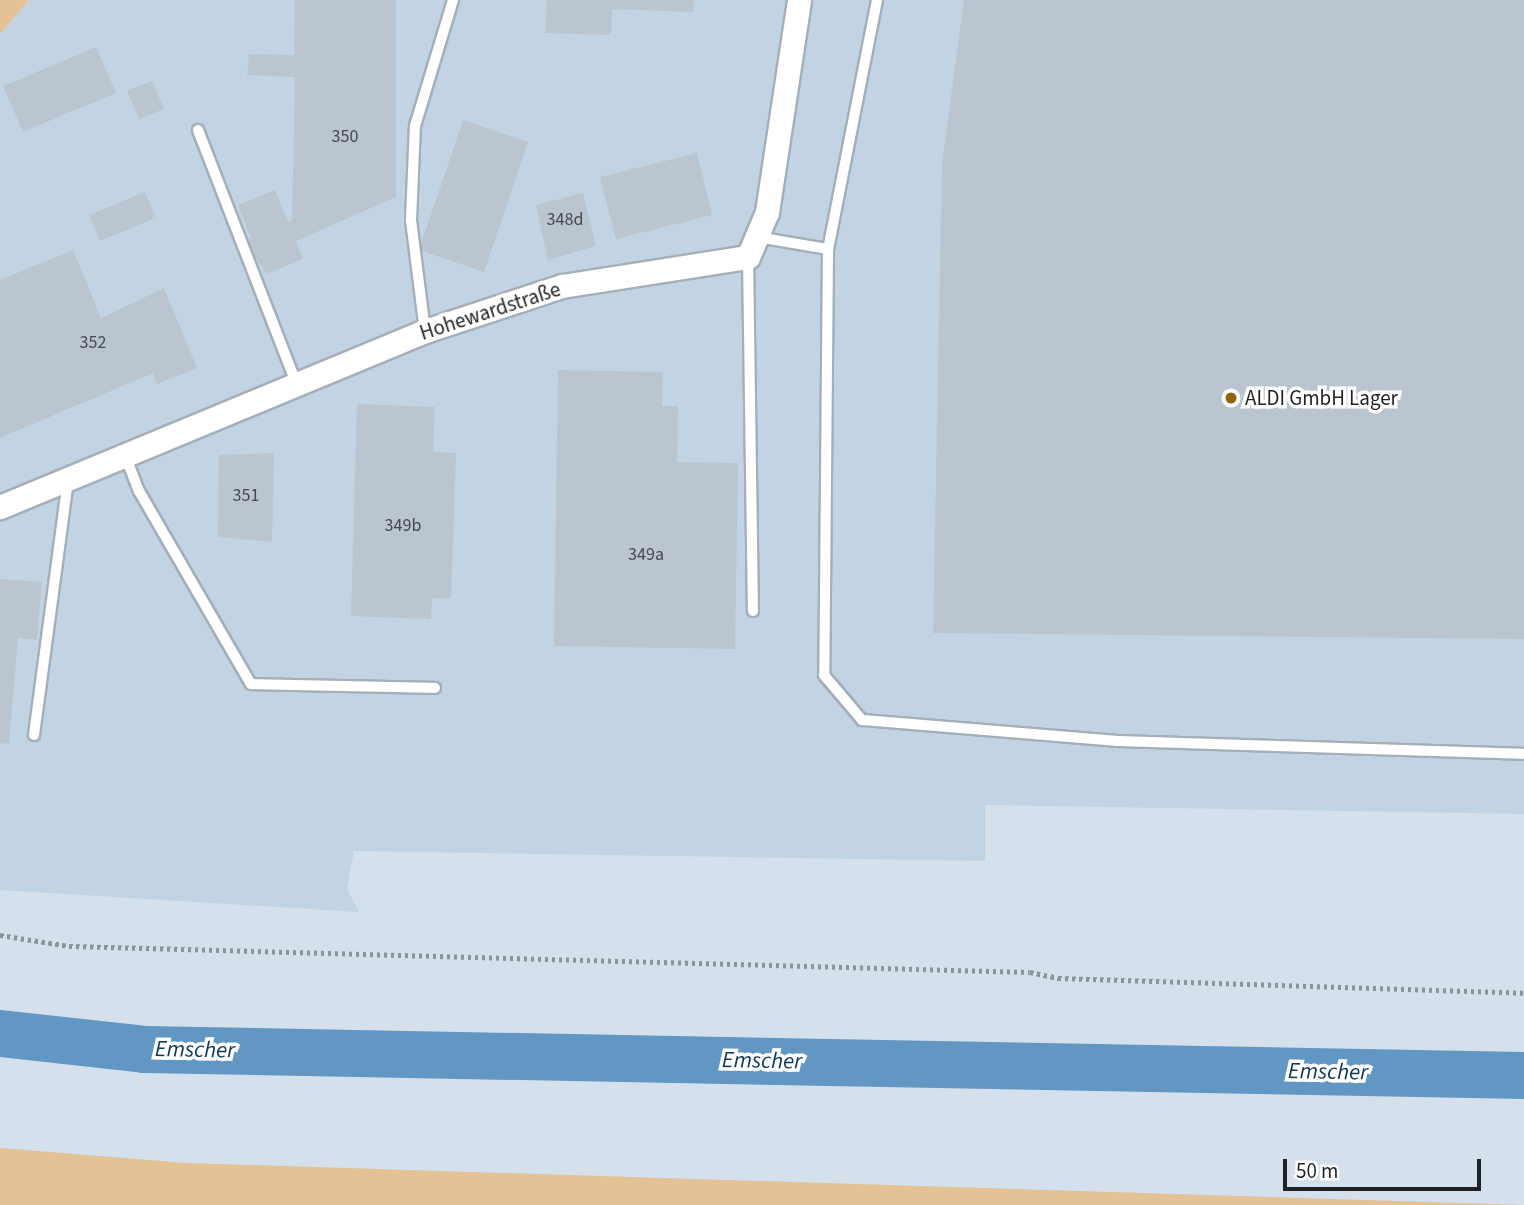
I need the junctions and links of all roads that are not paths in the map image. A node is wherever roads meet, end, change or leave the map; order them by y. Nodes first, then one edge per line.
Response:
1 (453, 0) edge
2 (799, 0) edge
3 (877, 0) edge
4 (198, 130) dead end
5 (753, 247) junction
6 (828, 249) junction
7 (425, 331) junction
8 (297, 385) junction
9 (125, 455) junction
10 (68, 479) junction
11 (0, 507) edge
12 (753, 611) dead end
13 (435, 688) dead end
14 (34, 735) dead end
15 (1524, 754) edge

1 - 7 lane
2 - 5 street
3 - 6 lane
4 - 8 lane
5 - 6 lane
5 - 7 street, Hohewardstraße
5 - 12 lane
6 - 15 lane
7 - 8 street, Hohewardstraße
8 - 9 street, Hohewardstraße
9 - 10 street, Hohewardstraße
9 - 13 lane
10 - 11 street, Hohewardstraße
10 - 14 lane

